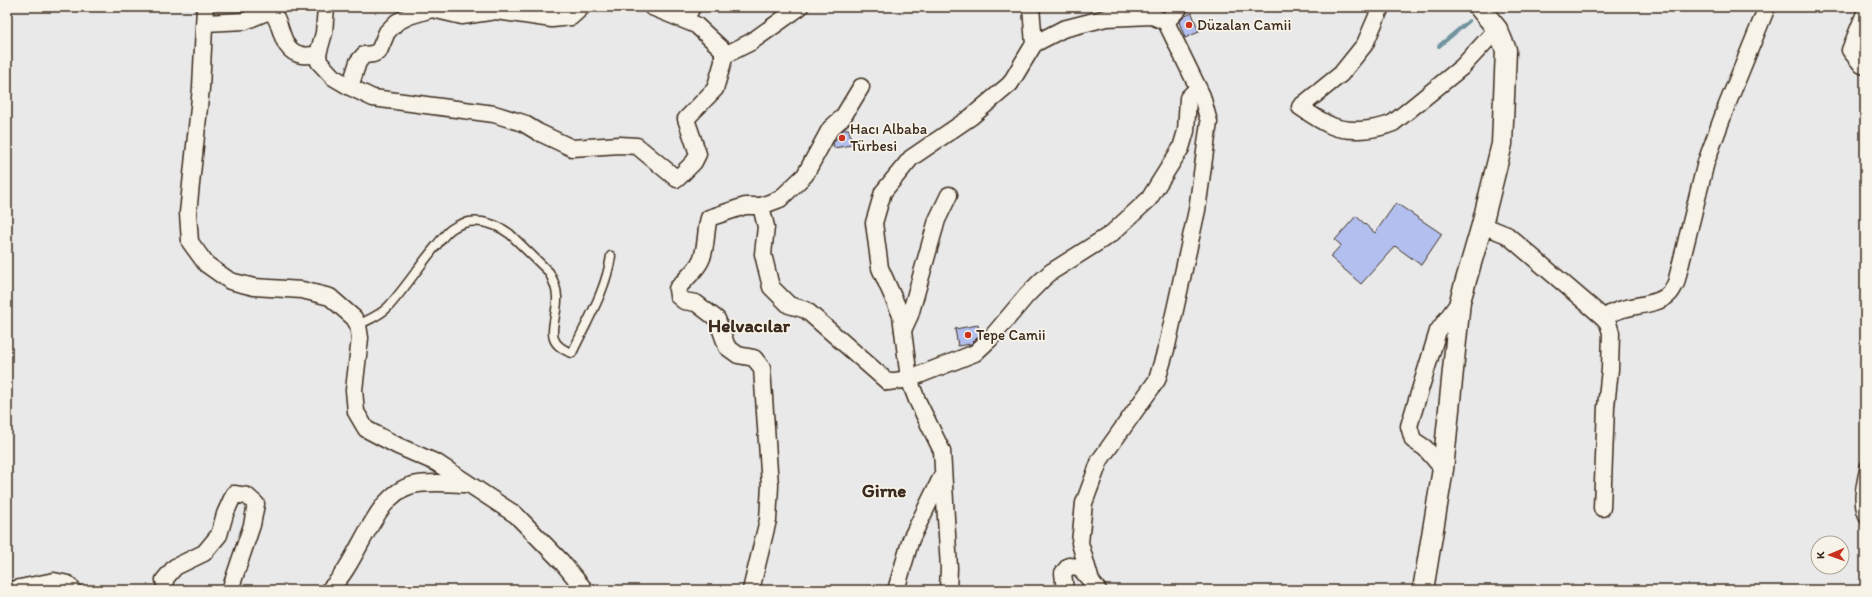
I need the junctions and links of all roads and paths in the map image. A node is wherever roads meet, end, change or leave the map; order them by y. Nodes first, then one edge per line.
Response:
1 (205, 7) edge
2 (326, 7) edge
3 (582, 7) edge
4 (652, 7) edge
5 (800, 7) edge
6 (1031, 7) edge
7 (1180, 7) edge
8 (1381, 7) edge
9 (1767, 7) edge
10 (1478, 8) edge
11 (1865, 13) edge
12 (688, 14) edge
13 (1166, 22) junction
14 (205, 23) junction
15 (1497, 29) junction
16 (1034, 44) junction
17 (318, 54) junction
18 (723, 56) junction
19 (1865, 66) edge
20 (350, 87) junction
21 (861, 87) dead end
22 (1198, 88) junction
23 (949, 195) dead end
24 (761, 206) junction
25 (1482, 225) junction
26 (611, 256) dead end
27 (1460, 301) junction
28 (1604, 318) junction
29 (358, 325) junction
30 (903, 330) junction
31 (909, 379) junction
32 (1865, 465) edge
33 (1443, 469) junction
34 (943, 474) junction
35 (468, 484) junction
36 (1602, 508) dead end
37 (1865, 520) edge
38 (1094, 585) edge
39 (10, 590) edge
40 (73, 590) edge
41 (166, 590) edge
42 (230, 590) edge
43 (329, 590) edge
44 (585, 590) edge
45 (751, 590) edge
46 (896, 590) edge
47 (948, 590) edge
48 (1065, 590) edge
49 (1423, 590) edge

1 - 14 street
2 - 17 street
3 - 20 street
4 - 12 street
5 - 18 street
6 - 16 street
7 - 13 street
8 - 15 street
9 - 28 street
10 - 15 street
11 - 19 street
12 - 18 street
13 - 16 street
13 - 22 street
14 - 17 street
14 - 29 street
15 - 25 street
16 - 30 street
17 - 20 street
18 - 20 street
21 - 24 street
22 - 31 street
22 - 38 street
23 - 30 street
24 - 31 street
24 - 45 street
25 - 27 street
25 - 28 street
26 - 29 lane
27 - 33 street
27 - 33 street
28 - 36 street
29 - 35 street
30 - 31 street
31 - 34 street
32 - 37 lane
33 - 49 street
34 - 46 street
34 - 47 street
35 - 43 street
35 - 44 street
38 - 48 street
39 - 40 street
41 - 42 street

